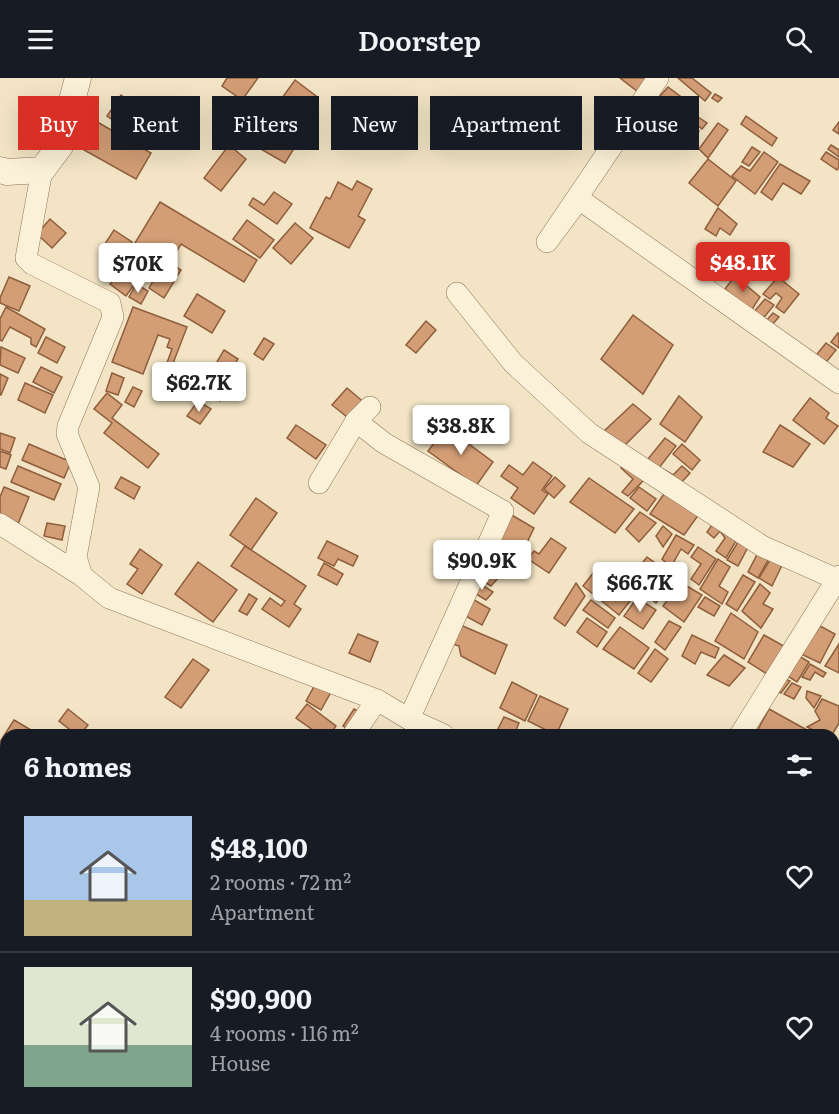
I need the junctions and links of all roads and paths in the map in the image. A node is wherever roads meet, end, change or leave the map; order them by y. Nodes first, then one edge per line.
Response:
1 (78, 78) edge
2 (658, 78) edge
3 (0, 170) edge
4 (42, 170) junction
5 (457, 292) dead end
6 (839, 383) edge
7 (319, 483) dead end
8 (0, 524) edge
9 (82, 576) junction
10 (838, 577) edge
11 (377, 700) junction
12 (410, 719) junction
13 (357, 729) edge
14 (431, 729) edge
15 (744, 729) edge

1 - 4 street
2 - 6 street
3 - 4 street
4 - 9 street
5 - 10 street
7 - 12 street
8 - 9 street
9 - 11 street
10 - 15 street
11 - 12 street
11 - 13 street
12 - 14 street

